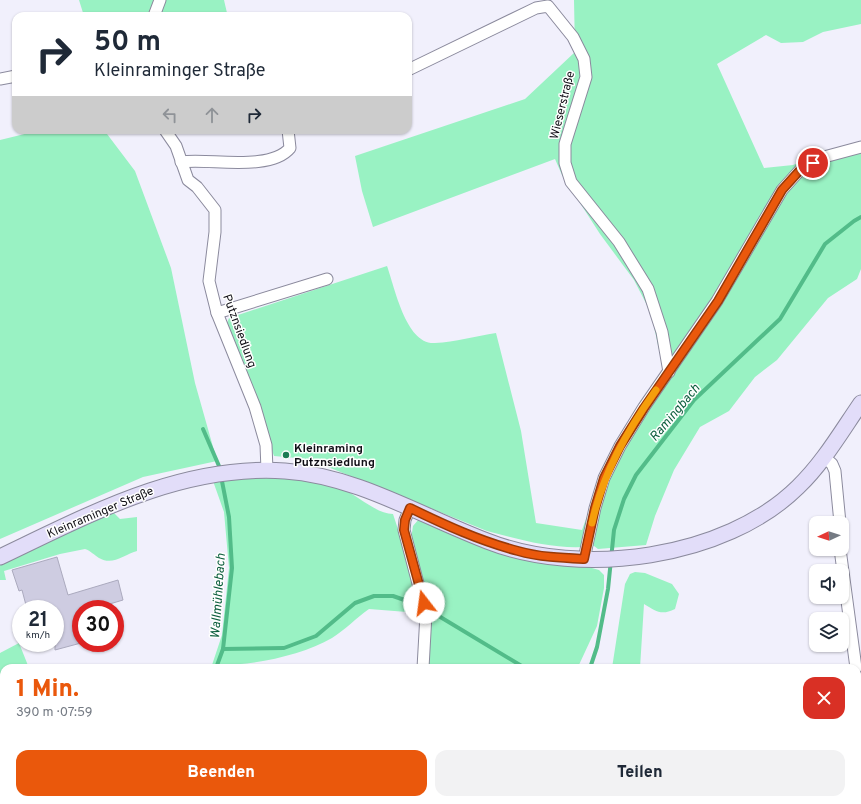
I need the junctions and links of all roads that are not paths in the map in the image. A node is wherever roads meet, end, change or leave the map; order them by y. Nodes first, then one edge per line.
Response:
1 (160, 0) edge
2 (156, 12) edge
3 (412, 68) edge
4 (12, 77) edge
5 (0, 79) edge
6 (168, 134) edge
7 (288, 134) edge
8 (861, 147) edge
9 (181, 162) junction
10 (327, 279) dead end
11 (217, 313) junction
12 (669, 372) junction
13 (861, 403) edge
14 (824, 457) junction
15 (267, 470) junction
16 (410, 508) junction
17 (839, 516) edge
18 (841, 556) edge
19 (0, 557) edge
20 (588, 559) junction
21 (423, 664) edge
22 (855, 664) edge

1 - 2 street
3 - 12 street, Wieserstraße
4 - 5 street
6 - 9 street, Putznsiedlung
7 - 9 street
8 - 12 street
9 - 11 street, Putznsiedlung
10 - 11 street
11 - 15 street, Putznsiedlung
12 - 20 street
13 - 14 main road, Kleinraminger Straße
14 - 17 street
14 - 20 main road, Kleinraminger Straße
15 - 16 main road, Kleinraminger Straße
15 - 19 main road, Kleinraminger Straße
16 - 20 main road, Kleinraminger Straße
16 - 21 street
18 - 22 street

